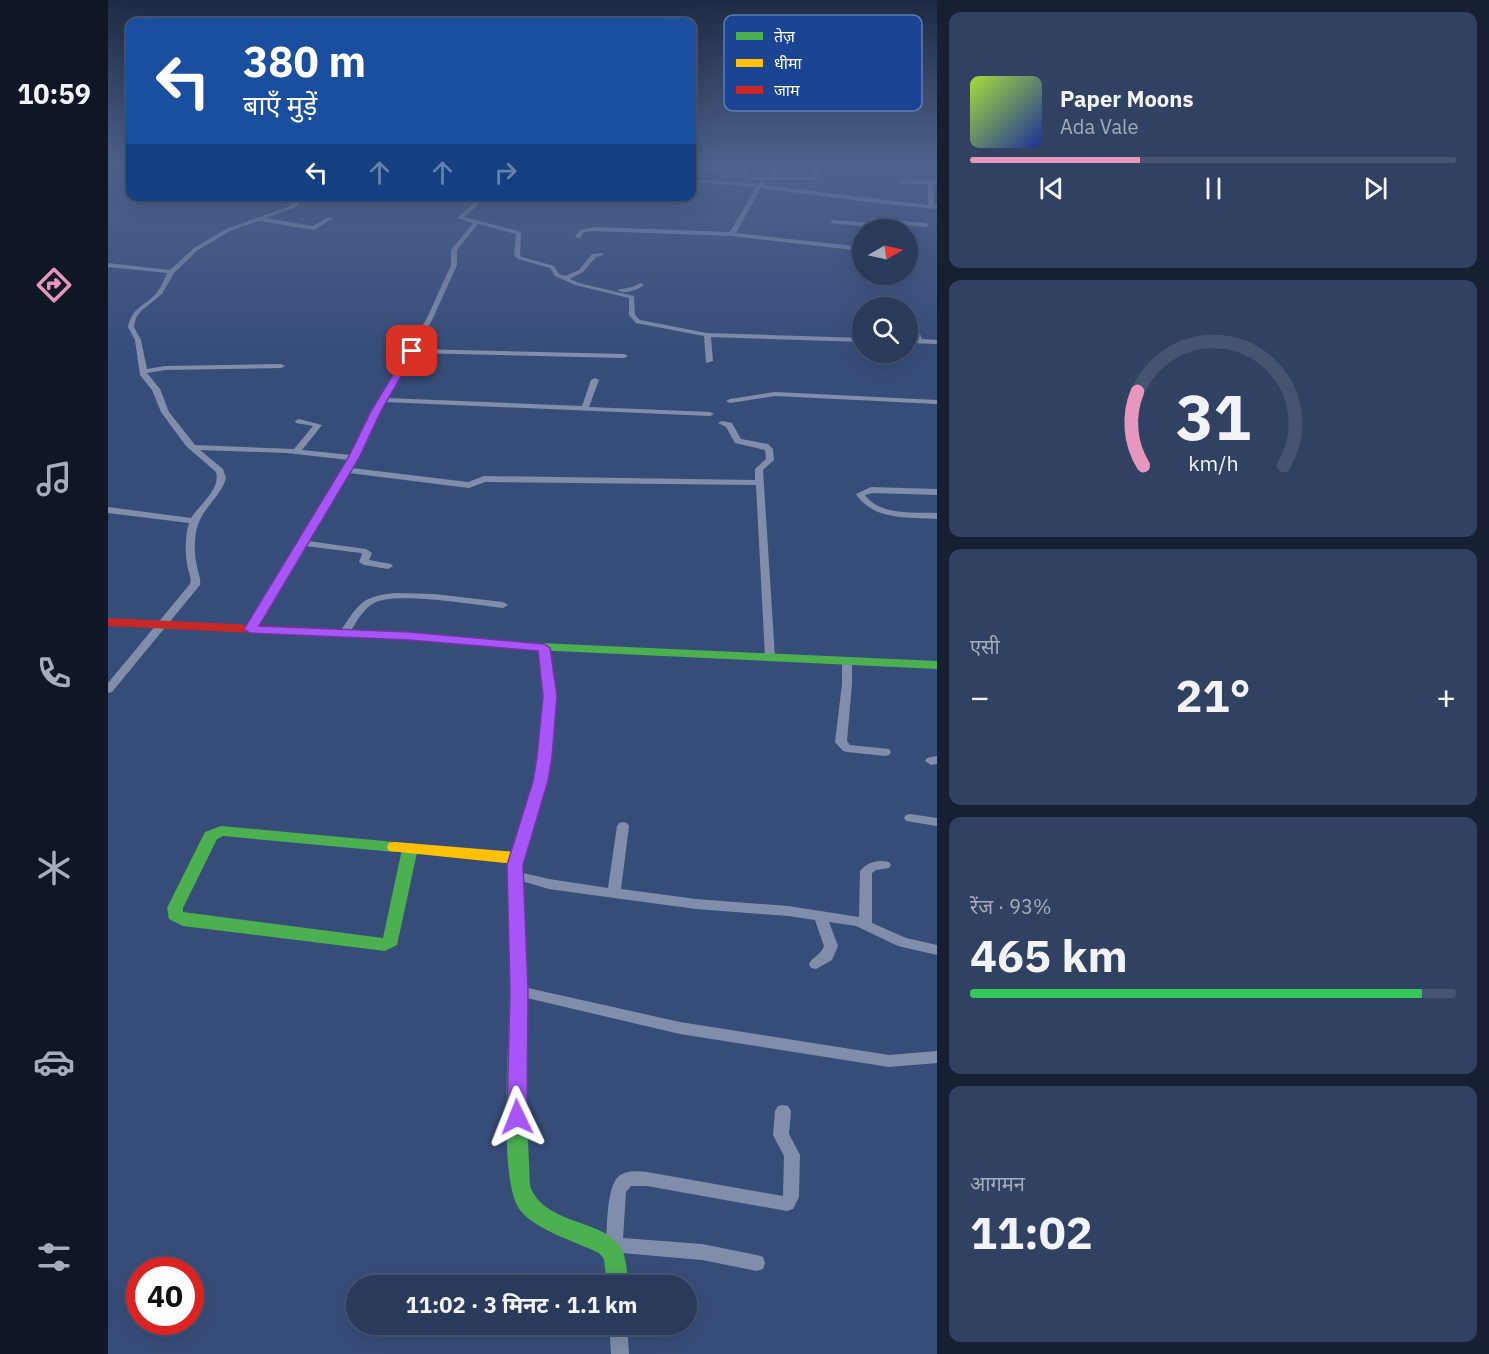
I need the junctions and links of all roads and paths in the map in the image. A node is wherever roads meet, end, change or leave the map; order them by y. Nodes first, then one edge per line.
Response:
1 (235, 228) edge
2 (472, 228) edge
3 (501, 228) edge
4 (734, 228) edge
5 (731, 234) junction
6 (578, 237) dead end
7 (852, 248) edge
8 (601, 254) dead end
9 (108, 265) edge
10 (171, 272) junction
11 (564, 279) junction
12 (641, 285) dead end
13 (611, 292) junction
14 (707, 335) junction
15 (852, 340) edge
16 (919, 341) edge
17 (937, 342) edge
18 (412, 351) junction
19 (624, 356) dead end
20 (708, 361) dead end
21 (281, 366) dead end
22 (143, 372) junction
23 (595, 380) dead end
24 (382, 400) junction
25 (730, 401) dead end
26 (937, 402) edge
27 (585, 408) junction
28 (710, 414) dead end
29 (299, 421) dead end
30 (722, 423) dead end
31 (193, 447) junction
32 (296, 452) junction
33 (354, 458) junction
34 (346, 470) junction
35 (760, 483) junction
36 (937, 492) edge
37 (108, 510) edge
38 (937, 516) edge
39 (194, 521) junction
40 (303, 543) junction
41 (388, 566) dead end
42 (503, 605) dead end
43 (108, 622) edge
44 (163, 625) junction
45 (250, 629) junction
46 (344, 633) junction
47 (544, 648) junction
48 (770, 657) junction
49 (846, 660) junction
50 (937, 665) edge
51 (108, 690) edge
52 (885, 752) dead end
53 (910, 818) dead end
54 (937, 822) edge
55 (623, 826) dead end
56 (410, 848) junction
57 (516, 858) junction
58 (885, 865) dead end
59 (515, 875) junction
60 (614, 893) junction
61 (820, 916) junction
62 (866, 924) junction
63 (937, 950) edge
64 (816, 964) dead end
65 (519, 991) junction
66 (937, 1057) edge
67 (783, 1111) dead end
68 (615, 1251) junction
69 (757, 1263) dead end
70 (617, 1275) edge
71 (619, 1335) edge
72 (620, 1354) edge

1 - 10 street
2 - 18 street
3 - 11 street
4 - 5 street
5 - 6 street
5 - 7 street
8 - 11 street
9 - 10 street
10 - 22 street
11 - 13 street
12 - 13 street
13 - 14 street
14 - 15 street
14 - 20 street
16 - 17 street
18 - 19 street
18 - 24 street
21 - 22 street
22 - 31 street
23 - 27 street
24 - 27 street
24 - 33 street
25 - 26 street
27 - 28 street
29 - 32 street
30 - 35 street
31 - 32 street
31 - 39 street
32 - 33 street
33 - 34 street
34 - 35 street
34 - 40 street
35 - 48 street
36 - 38 street
37 - 39 street
39 - 44 street
40 - 41 street
40 - 45 street
42 - 46 street
43 - 44 street
44 - 45 street
44 - 51 street
45 - 46 street
46 - 47 street
47 - 48 street
47 - 57 street
48 - 49 street
49 - 50 street
49 - 52 street
53 - 54 street
55 - 60 street
56 - 56 street
56 - 57 street
57 - 59 street
58 - 62 street
59 - 60 street
59 - 65 street
60 - 61 street
61 - 62 street
61 - 64 street
62 - 63 street
65 - 66 street
65 - 68 street
67 - 68 street
68 - 69 street
68 - 70 street
71 - 72 street

